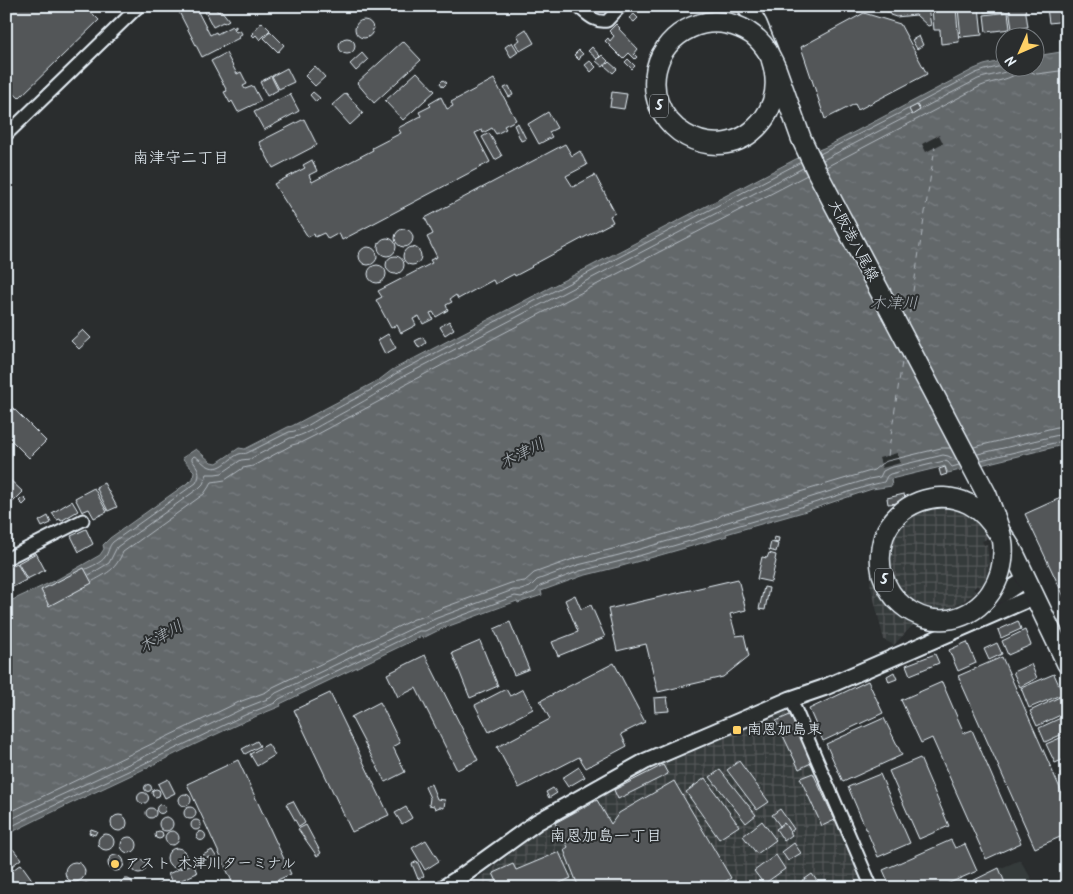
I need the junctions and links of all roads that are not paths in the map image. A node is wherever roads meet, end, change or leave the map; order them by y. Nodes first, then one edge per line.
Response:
1 (138, 6) edge
2 (577, 6) edge
3 (621, 6) edge
4 (747, 6) edge
5 (6, 135) edge
6 (83, 520) dead end
7 (6, 559) edge
8 (1026, 579) junction
9 (1035, 596) junction
10 (923, 645) junction
11 (1067, 664) edge
12 (790, 699) junction
13 (1067, 884) edge
14 (443, 888) edge
15 (872, 888) edge
16 (1062, 888) edge

1 - 5 street
2 - 3 street
4 - 8 main road, 大阪港八尾線 / 5, bridge
6 - 7 street
8 - 9 main road, 大阪港八尾線 / 5
8 - 10 street
9 - 10 street
9 - 11 main road, 大阪港八尾線 / 5
10 - 12 street
12 - 14 street
12 - 15 street
13 - 16 street

